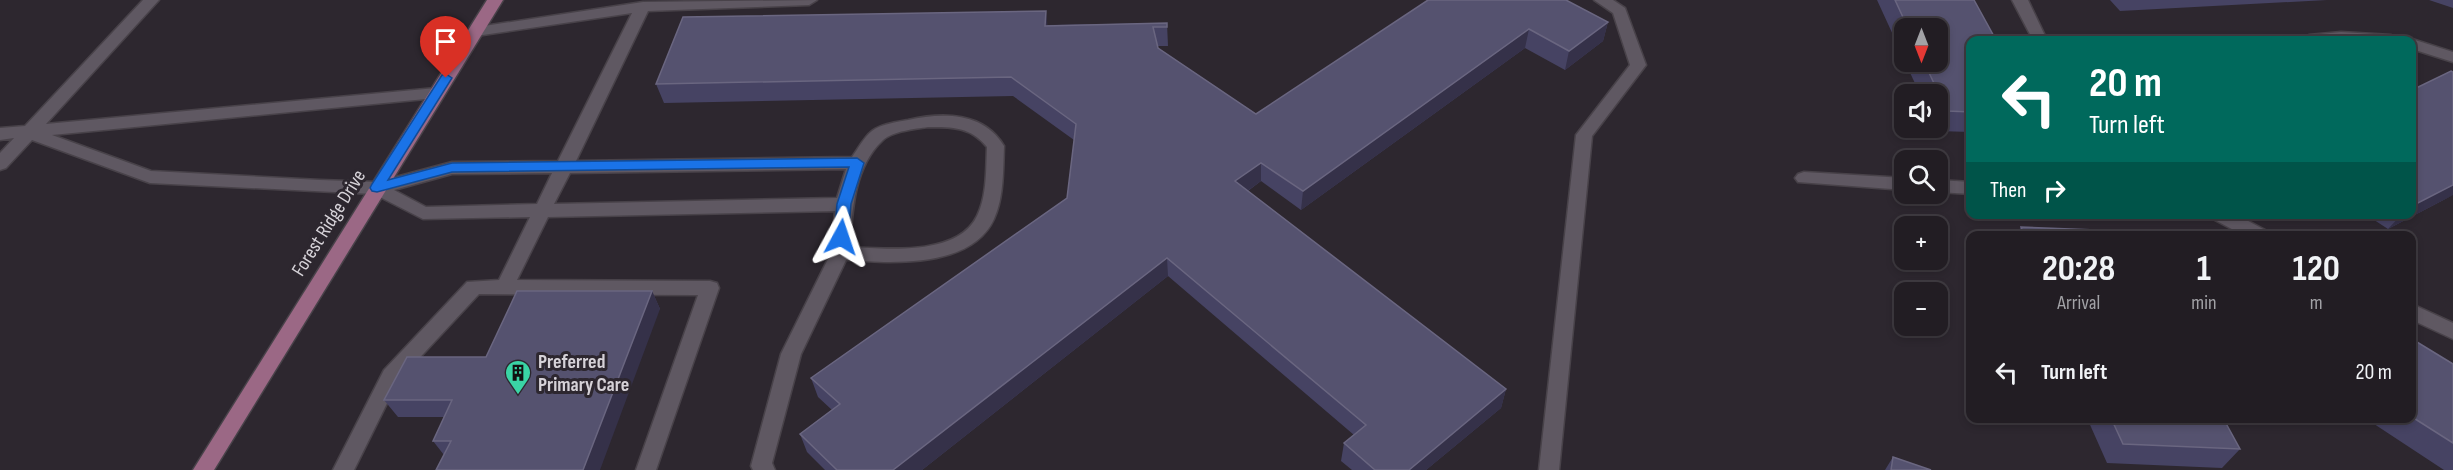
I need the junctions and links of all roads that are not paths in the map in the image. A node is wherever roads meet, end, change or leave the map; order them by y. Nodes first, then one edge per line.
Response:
1 (151, 0) edge
2 (495, 0) edge
3 (809, 0) edge
4 (1602, 0) edge
5 (2020, 0) edge
6 (643, 7) junction
7 (476, 31) junction
8 (2038, 36) edge
9 (2416, 45) edge
10 (2453, 57) edge
11 (436, 93) junction
12 (28, 132) junction
13 (0, 134) edge
14 (857, 163) junction
15 (0, 164) edge
16 (563, 165) junction
17 (1804, 178) dead end
18 (1894, 183) edge
19 (1948, 187) edge
20 (377, 188) junction
21 (1966, 188) edge
22 (844, 204) junction
23 (541, 210) junction
24 (2229, 219) edge
25 (2251, 231) edge
26 (840, 253) junction
27 (506, 286) junction
28 (2416, 313) edge
29 (2453, 332) edge
30 (203, 470) edge
31 (343, 470) edge
32 (646, 470) edge
33 (765, 470) edge
34 (1549, 470) edge

1 - 12 lane
2 - 7 main road, Forest Ridge Drive
3 - 6 lane
4 - 34 lane
5 - 8 lane
6 - 7 lane
6 - 16 lane
7 - 11 main road, Forest Ridge Drive
9 - 10 lane
11 - 12 lane
11 - 20 main road, Forest Ridge Drive
12 - 13 lane
12 - 15 lane
12 - 20 lane
14 - 16 lane
14 - 22 lane
14 - 26 lane
16 - 20 lane
16 - 23 lane
17 - 18 lane
19 - 21 lane
20 - 23 lane
20 - 30 main road, Forest Ridge Drive
22 - 23 lane
22 - 26 lane
23 - 27 lane
24 - 25 lane
26 - 33 lane
27 - 31 lane
27 - 32 lane
28 - 29 lane

